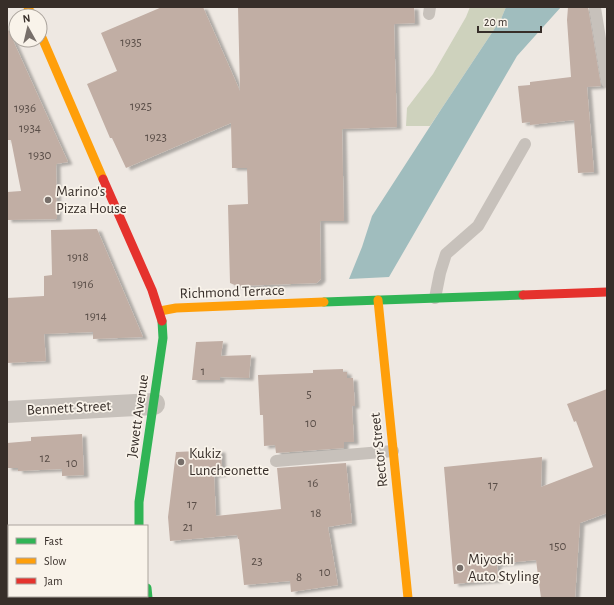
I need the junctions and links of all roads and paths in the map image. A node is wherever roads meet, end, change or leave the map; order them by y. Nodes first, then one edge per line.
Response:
1 (595, 8) dead end
2 (47, 48) edge
3 (607, 82) edge
4 (525, 144) dead end
5 (607, 292) edge
6 (435, 298) junction
7 (378, 300) junction
8 (160, 311) junction
9 (154, 404) junction
10 (7, 412) edge
11 (393, 451) junction
12 (276, 461) dead end
13 (139, 525) edge
14 (408, 598) edge

1 - 3 lane
2 - 8 main road, Richmond Terrace
4 - 6 lane
5 - 6 main road, Richmond Terrace
6 - 7 main road, Richmond Terrace
7 - 8 main road, Richmond Terrace
7 - 11 main road, Rector Street
8 - 9 main road, Jewett Avenue
9 - 10 street, Bennett Street
9 - 13 main road, Jewett Avenue
11 - 12 lane
11 - 14 main road, Rector Street

